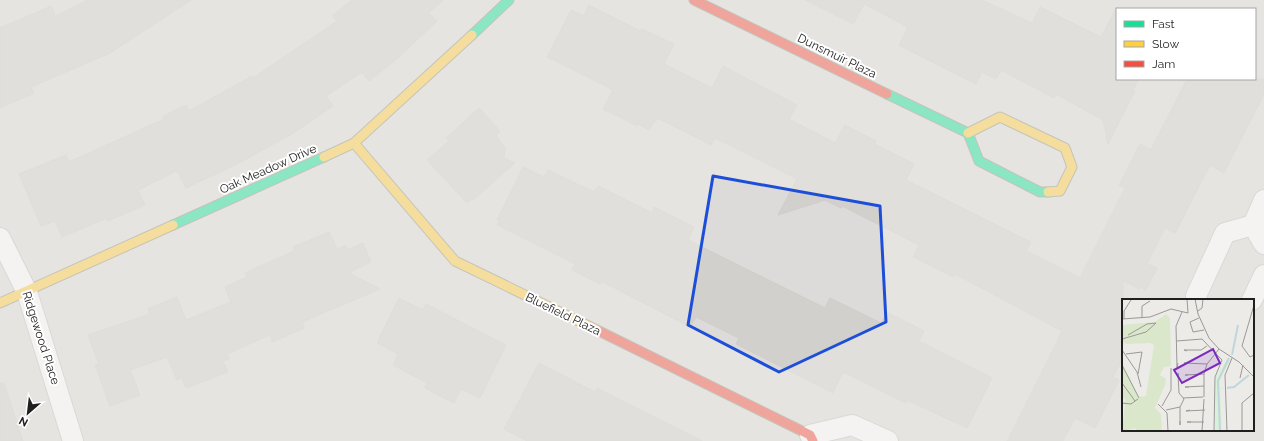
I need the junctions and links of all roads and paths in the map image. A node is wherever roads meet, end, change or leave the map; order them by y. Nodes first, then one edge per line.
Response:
1 (509, 0) edge
2 (694, 0) edge
3 (968, 133) junction
4 (354, 143) junction
5 (1264, 200) edge
6 (1253, 225) junction
7 (0, 238) edge
8 (1264, 244) edge
9 (1264, 275) edge
10 (27, 292) junction
11 (1197, 299) edge
12 (1252, 299) edge
13 (0, 303) edge
14 (811, 438) edge
15 (73, 441) edge
16 (888, 441) edge

1 - 4 street, Oak Meadow Drive
2 - 3 street, Dunsmuir Plaza
3 - 3 street
4 - 10 street, Oak Meadow Drive
4 - 14 street, Bluefield Plaza
5 - 6 street
6 - 8 street
6 - 11 street
7 - 10 street, Ridgewood Place
9 - 12 street
10 - 13 street, Oak Meadow Drive
10 - 15 street, Ridgewood Place
14 - 16 street, Bluefield Plaza

